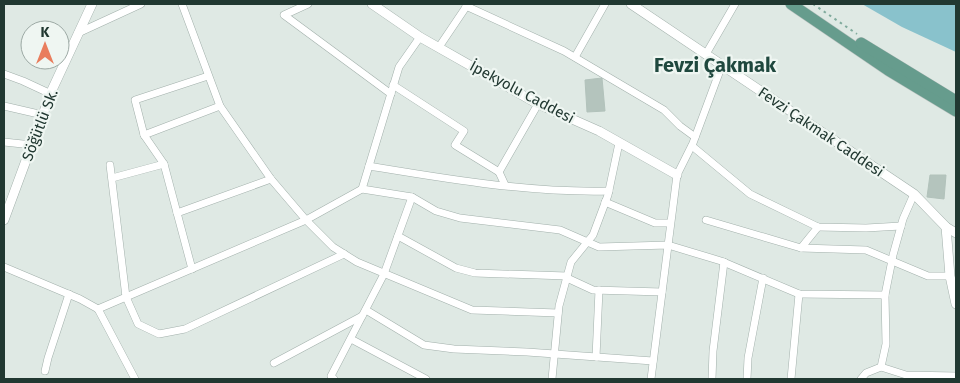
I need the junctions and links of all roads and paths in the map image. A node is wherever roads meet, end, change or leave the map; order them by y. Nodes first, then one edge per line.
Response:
1 (92, 4) edge
2 (141, 4) edge
3 (182, 4) edge
4 (308, 4) edge
5 (372, 4) edge
6 (605, 4) edge
7 (630, 4) edge
8 (735, 4) edge
9 (791, 4) edge
10 (802, 4) edge
11 (467, 5) edge
12 (78, 33) junction
13 (420, 37) junction
14 (439, 47) junction
15 (706, 54) junction
16 (575, 57) junction
17 (722, 65) junction
18 (4, 74) edge
19 (208, 76) junction
20 (393, 85) junction
21 (51, 94) junction
22 (391, 94) junction
23 (956, 100) edge
24 (538, 104) junction
25 (4, 106) edge
26 (220, 106) junction
27 (956, 111) edge
28 (43, 115) junction
29 (144, 135) junction
30 (695, 137) junction
31 (4, 142) edge
32 (619, 143) junction
33 (32, 145) junction
34 (692, 146) junction
35 (164, 164) junction
36 (110, 165) dead end
37 (369, 166) junction
38 (499, 172) junction
39 (676, 175) junction
40 (112, 178) junction
41 (271, 179) junction
42 (505, 185) junction
43 (362, 190) junction
44 (609, 191) junction
45 (914, 194) junction
46 (412, 197) junction
47 (605, 202) junction
48 (178, 213) junction
49 (4, 220) edge
50 (306, 220) junction
51 (706, 220) dead end
52 (670, 223) junction
53 (901, 226) junction
54 (818, 227) junction
55 (946, 227) junction
56 (956, 233) edge
57 (398, 236) junction
58 (588, 241) junction
59 (668, 244) junction
60 (801, 248) junction
61 (344, 254) junction
62 (892, 260) junction
63 (724, 262) junction
64 (4, 267) edge
65 (192, 269) junction
66 (384, 274) junction
67 (950, 276) junction
68 (567, 277) junction
69 (763, 278) junction
70 (599, 290) junction
71 (662, 292) junction
72 (69, 294) junction
73 (799, 294) junction
74 (885, 295) junction
75 (126, 297) junction
76 (956, 304) edge
77 (98, 309) junction
78 (364, 313) junction
79 (558, 313) junction
80 (351, 339) junction
81 (554, 354) junction
82 (596, 357) junction
83 (653, 361) junction
84 (274, 363) dead end
85 (880, 367) junction
86 (45, 371) dead end
87 (956, 376) edge
88 (331, 378) edge
89 (135, 379) edge
90 (426, 379) edge
91 (552, 379) edge
92 (650, 379) edge
93 (712, 379) edge
94 (746, 379) edge
95 (791, 379) edge
96 (861, 379) edge

1 - 12 street, Söğütlü Sk.
2 - 12 street
3 - 19 street
4 - 22 street
5 - 13 street, İpekyolu Caddesi
6 - 16 street
7 - 15 street, Fevzi Çakmak Caddesi
8 - 15 street
9 - 27 main road
10 - 23 main road
11 - 14 street
11 - 16 street
12 - 21 street, Söğütlü Sk.
13 - 14 street, İpekyolu Caddesi
13 - 20 street
14 - 24 street, İpekyolu Caddesi
15 - 17 street, Fevzi Çakmak Caddesi
16 - 30 street
17 - 30 street
17 - 45 street, Fevzi Çakmak Caddesi
18 - 21 street
19 - 26 street
19 - 29 street
20 - 22 street
20 - 38 street
21 - 28 street, Söğütlü Sk.
22 - 37 street
24 - 32 street, İpekyolu Caddesi
24 - 38 street
25 - 28 street
26 - 29 street
26 - 41 street
28 - 33 street, Söğütlü Sk.
29 - 35 street
30 - 34 street
31 - 33 street
32 - 39 street, İpekyolu Caddesi
32 - 44 street
33 - 49 street, Söğütlü Sk.
34 - 39 street
34 - 54 street
35 - 40 street
35 - 48 street
36 - 40 street
37 - 42 street
37 - 43 street
38 - 42 street
39 - 52 street
40 - 75 street
41 - 48 street
41 - 50 street
42 - 44 street
43 - 46 street
43 - 50 street
44 - 47 street
45 - 53 street
45 - 55 street, Fevzi Çakmak Caddesi
46 - 57 street
46 - 58 street
47 - 52 street
47 - 58 street
48 - 65 street
50 - 61 street
50 - 65 street
51 - 60 street
52 - 59 street
53 - 54 street
53 - 62 street
54 - 60 street
55 - 56 street, Fevzi Çakmak Caddesi
55 - 67 street
57 - 66 street
57 - 68 street
58 - 59 street
58 - 68 street
59 - 63 street
59 - 71 street
60 - 62 street
61 - 66 street
61 - 75 street
62 - 67 street
62 - 74 street
63 - 69 street
63 - 93 street
64 - 72 street
65 - 75 street
66 - 78 street
66 - 79 street
67 - 76 street
68 - 70 street
68 - 79 street
69 - 73 street
69 - 94 street
70 - 71 street
70 - 82 street
71 - 83 street
72 - 77 street
72 - 86 street
73 - 74 street
73 - 95 street
74 - 85 street
75 - 77 street
77 - 89 street
78 - 80 street
78 - 81 street
78 - 84 street
79 - 81 street
80 - 88 street
80 - 90 street
81 - 82 street
81 - 91 street
82 - 83 street
83 - 92 street
85 - 87 street
85 - 96 street

